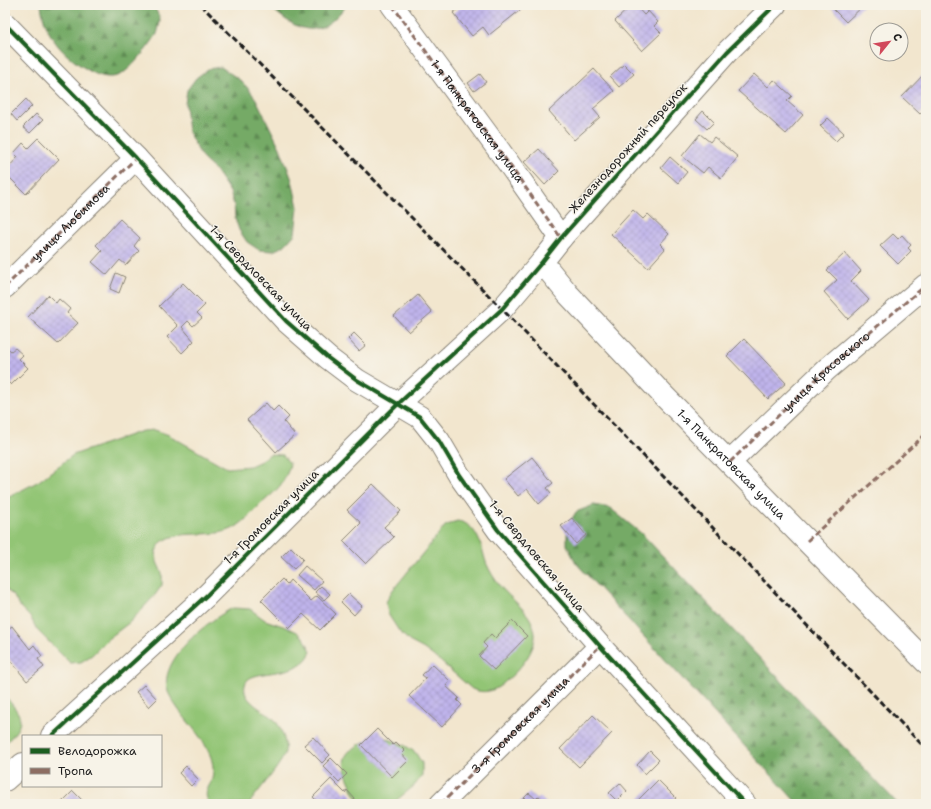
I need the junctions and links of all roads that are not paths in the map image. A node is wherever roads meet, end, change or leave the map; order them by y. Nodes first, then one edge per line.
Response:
1 (392, 5) edge
2 (775, 5) edge
3 (5, 24) edge
4 (136, 158) junction
5 (561, 238) junction
6 (542, 262) junction
7 (926, 285) edge
8 (5, 287) edge
9 (502, 309) joint
10 (398, 404) junction
11 (730, 462) junction
12 (600, 646) junction
13 (926, 662) edge
14 (53, 735) edge
15 (22, 765) edge
16 (5, 780) edge
17 (441, 804) edge
18 (745, 804) edge

1 - 5 street, 1-я Панкратовская улица
2 - 5 street, Железнодорожный переулок
3 - 4 street, 1-я Свердловская улица
4 - 8 street, улица Любимова
4 - 10 street, 1-я Свердловская улица
5 - 6 street, Железнодорожный переулок
6 - 9 street, Железнодорожный переулок
6 - 11 street, 1-я Панкратовская улица
7 - 11 street, улица Красовского
9 - 10 street, 1-я Громовская улица
10 - 12 street, 1-я Свердловская улица
10 - 14 street, 1-я Громовская улица
11 - 13 street, 1-я Панкратовская улица
12 - 17 street, 3-я Громовская улица
12 - 18 street, 1-я Свердловская улица
15 - 16 street

